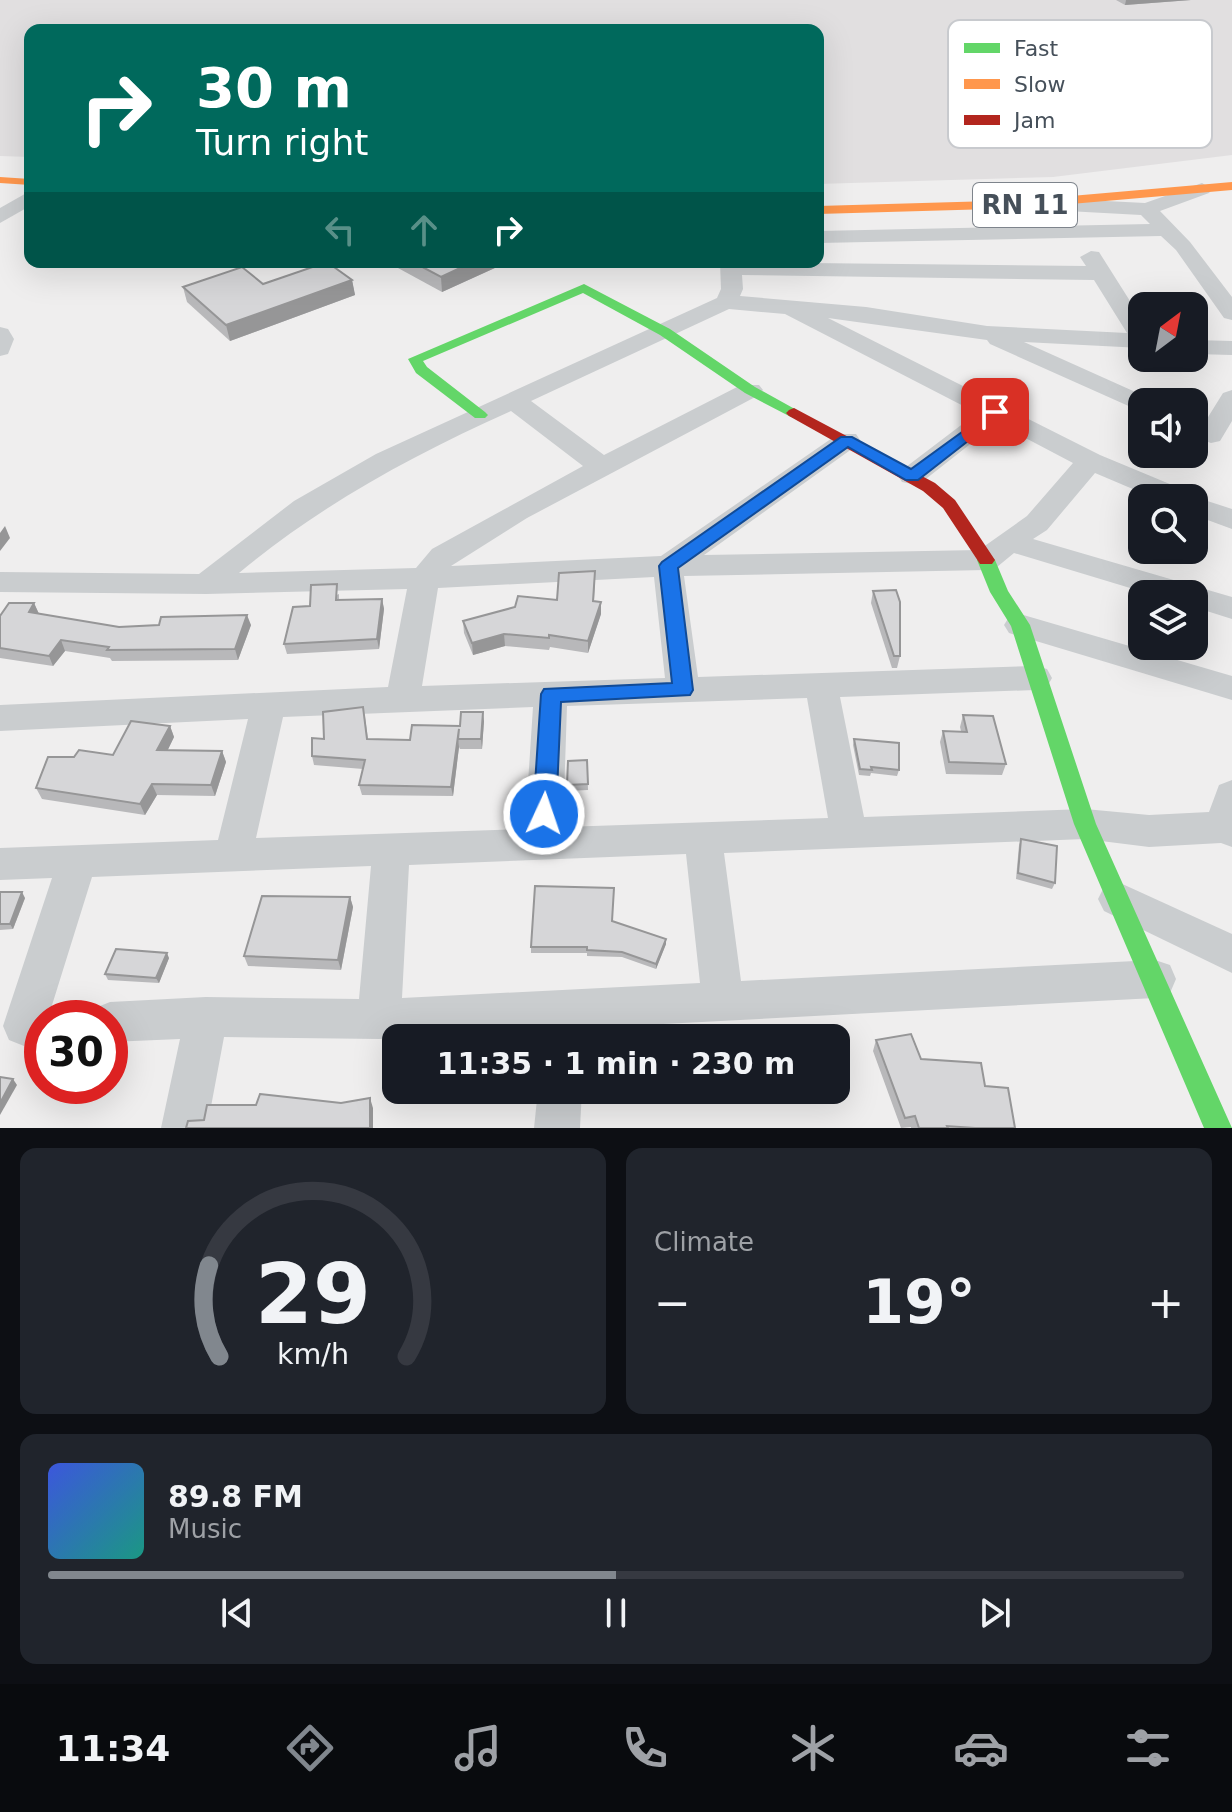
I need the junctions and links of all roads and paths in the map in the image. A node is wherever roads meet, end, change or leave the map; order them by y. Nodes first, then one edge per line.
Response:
1 (0, 165) edge
2 (24, 166) edge
3 (1182, 172) dead end
4 (0, 182) edge
5 (24, 184) edge
6 (1030, 185) dead end
7 (999, 186) dead end
8 (1232, 186) edge
9 (1202, 189) junction
10 (824, 192) edge
11 (24, 201) edge
12 (1049, 204) junction
13 (1147, 209) junction
14 (824, 210) edge
15 (0, 217) edge
16 (1166, 230) junction
17 (1077, 231) junction
18 (824, 237) edge
19 (824, 267) edge
20 (733, 268) edge
21 (866, 268) junction
22 (1098, 273) junction
23 (726, 302) junction
24 (791, 308) junction
25 (1232, 313) edge
26 (866, 314) junction
27 (1128, 319) edge
28 (665, 332) junction
29 (987, 333) junction
30 (0, 334) edge
31 (1128, 339) edge
32 (1208, 347) edge
33 (1232, 348) edge
34 (0, 349) edge
35 (750, 390) junction
36 (1128, 398) edge
37 (1232, 398) edge
38 (513, 400) junction
39 (995, 412) junction
40 (480, 415) junction
41 (1208, 434) edge
42 (847, 440) junction
43 (1090, 461) junction
44 (602, 467) junction
45 (912, 476) junction
46 (1145, 484) edge
47 (1208, 510) edge
48 (1232, 520) edge
49 (997, 551) junction
50 (668, 566) junction
51 (424, 578) junction
52 (1128, 581) edge
53 (0, 582) edge
54 (206, 584) junction
55 (1208, 600) edge
56 (1232, 608) edge
57 (1020, 625) junction
58 (1035, 678) junction
59 (821, 685) junction
60 (1232, 688) edge
61 (683, 690) junction
62 (551, 694) junction
63 (403, 699) junction
64 (269, 705) junction
65 (0, 718) edge
66 (1229, 818) edge
67 (1085, 824) junction
68 (849, 833) junction
69 (703, 839) junction
70 (543, 844) junction
71 (391, 850) junction
72 (233, 856) junction
73 (77, 862) junction
74 (0, 864) edge
75 (1117, 898) junction
76 (1232, 954) edge
77 (1155, 979) junction
78 (723, 1001) junction
79 (206, 1017) junction
80 (379, 1019) junction
81 (128, 1021) edge
82 (566, 1024) edge
83 (22, 1026) edge
84 (559, 1104) edge
85 (1218, 1112) edge
86 (184, 1128) edge
87 (557, 1128) edge

1 - 2 main road
3 - 6 main road, RN 11
4 - 5 street
7 - 10 main road, RN 11
8 - 9 main road, RN 11
9 - 12 main road, RN 11
9 - 13 street
11 - 15 street
12 - 13 street
12 - 14 main road, RN 11
13 - 16 street
16 - 17 street
16 - 25 street
17 - 18 street
17 - 22 street
19 - 21 street
20 - 23 street
21 - 22 street
21 - 26 street
22 - 27 street
23 - 24 street
23 - 28 street
24 - 26 street
24 - 39 street
26 - 29 street
28 - 35 main road
28 - 38 street
28 - 40 main road
29 - 31 street
29 - 36 street
30 - 34 street
32 - 33 street
35 - 42 main road
35 - 44 street
37 - 41 street
38 - 40 street
38 - 44 street
39 - 43 street
39 - 45 street
40 - 54 street
42 - 45 main road
42 - 50 street
43 - 46 street
43 - 49 street
44 - 51 street
45 - 49 main road
47 - 48 street
49 - 50 street
49 - 52 street
49 - 57 main road
50 - 51 street
50 - 61 street
51 - 54 street
51 - 63 street
53 - 54 street
55 - 56 street
57 - 58 main road
57 - 60 street
58 - 59 street
58 - 67 main road
59 - 61 street
59 - 68 street
61 - 62 street
62 - 63 street
62 - 70 street
63 - 64 street
64 - 65 street
64 - 72 street
66 - 67 street
67 - 68 street
67 - 75 main road
68 - 69 street
69 - 70 street
69 - 78 street
70 - 71 street
71 - 72 street
71 - 80 street
72 - 73 street
73 - 74 street
73 - 83 street
75 - 76 street
75 - 77 main road
77 - 78 street
77 - 85 main road
78 - 82 street
79 - 80 street
79 - 81 street
79 - 86 street
80 - 82 street
84 - 87 street

